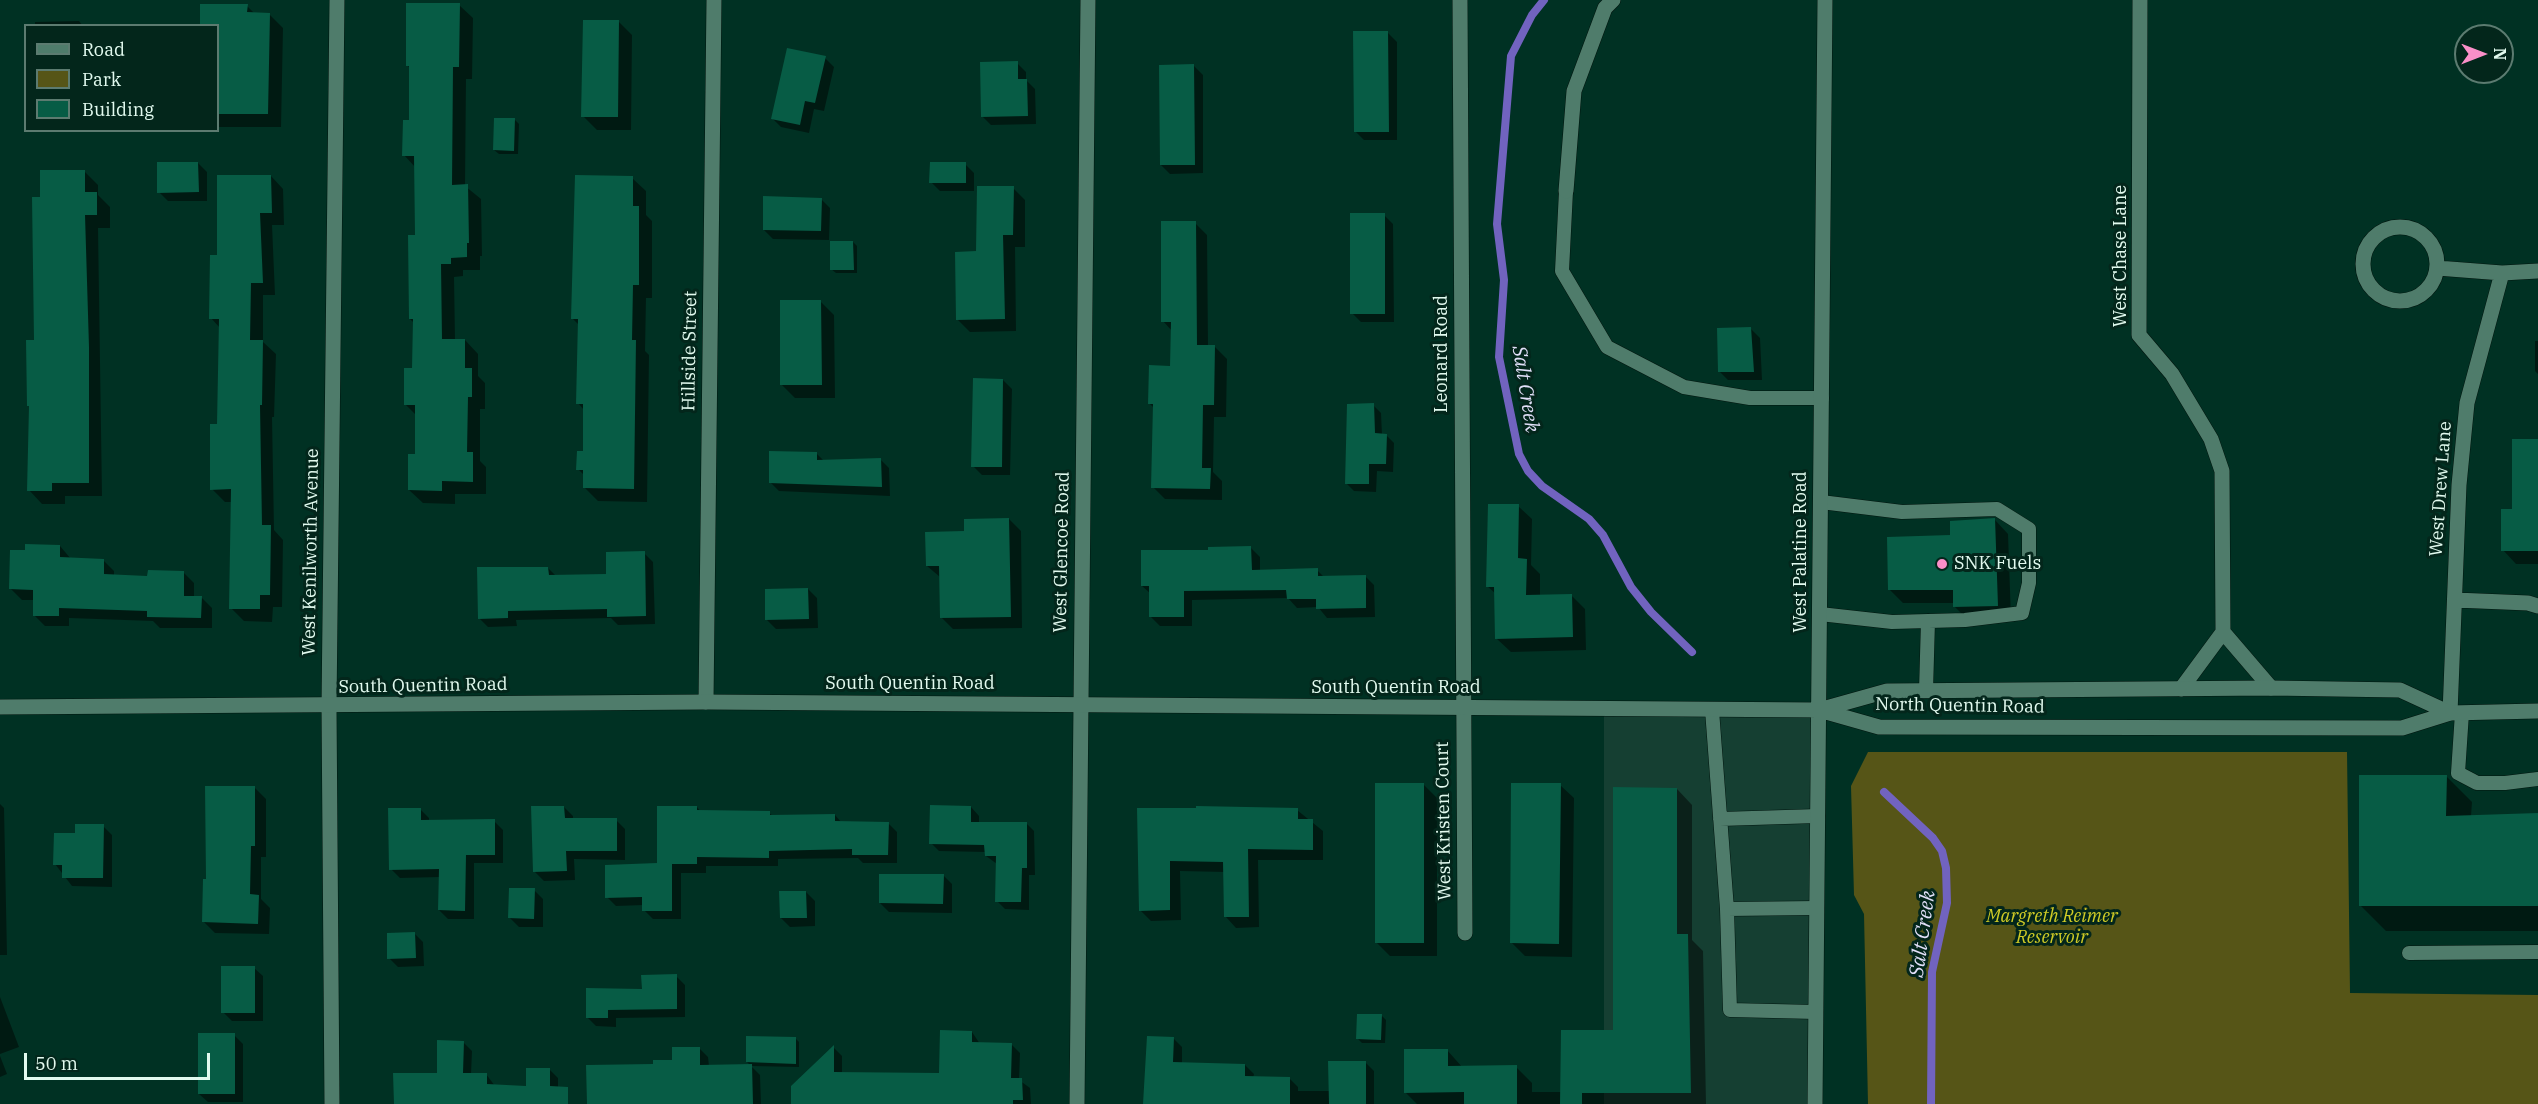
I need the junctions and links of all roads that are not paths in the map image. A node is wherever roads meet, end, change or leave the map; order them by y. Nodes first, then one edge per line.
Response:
1 (337, 0) edge
2 (714, 0) edge
3 (1088, 0) edge
4 (1460, 0) edge
5 (1613, 0) edge
6 (1826, 0) edge
7 (2140, 0) edge
8 (1566, 191) joint
9 (2437, 268) junction
10 (2538, 271) edge
11 (2502, 273) junction
12 (1822, 398) junction
13 (1821, 502) junction
14 (2455, 600) junction
15 (2538, 606) edge
16 (1820, 614) junction
17 (1928, 621) junction
18 (2223, 632) junction
19 (2271, 688) junction
20 (2181, 689) junction
21 (1926, 691) junction
22 (706, 702) junction
23 (1080, 705) junction
24 (329, 706) junction
25 (0, 707) edge
26 (1463, 708) junction
27 (1712, 710) junction
28 (1819, 710) junction
29 (2538, 711) edge
30 (2456, 713) junction
31 (2538, 779) edge
32 (1818, 816) junction
33 (1720, 819) junction
34 (1817, 908) junction
35 (1727, 909) junction
36 (1465, 933) dead end
37 (2538, 952) edge
38 (2409, 953) dead end
39 (1816, 1012) junction
40 (332, 1104) edge
41 (1077, 1104) edge
42 (1815, 1104) edge

1 - 24 street, West Kenilworth Avenue
2 - 22 street, Hillside Street
3 - 23 street, West Glencoe Road
4 - 26 street, Leonard Road
5 - 8 street
6 - 12 street, West Palatine Road
7 - 18 street, West Chase Lane
8 - 12 lane
9 - 9 street
9 - 11 street
10 - 11 street
11 - 14 street, West Drew Lane
12 - 13 street, West Palatine Road
13 - 16 street, West Palatine Road
13 - 17 lane
14 - 15 street
14 - 30 street, West Drew Lane
16 - 17 lane
16 - 28 street, West Palatine Road
17 - 21 lane
18 - 19 street
18 - 20 street
19 - 20 street, North Quentin Road
19 - 30 street, North Quentin Road
20 - 21 street, North Quentin Road
21 - 28 street, North Quentin Road
22 - 23 street, South Quentin Road
22 - 24 street, South Quentin Road
23 - 26 street, South Quentin Road
23 - 41 street, West Glencoe Road
24 - 25 street, South Quentin Road
24 - 40 street, West Kenilworth Avenue
26 - 27 street, South Quentin Road
26 - 36 street, West Kristen Court
27 - 28 street, South Quentin Road
27 - 33 lane
28 - 30 street, North Quentin Road
28 - 32 street, West Palatine Road
29 - 30 street, North Quentin Road
30 - 31 lane
32 - 33 lane
32 - 34 street, West Palatine Road
33 - 35 lane
34 - 35 lane
34 - 39 street, West Palatine Road
35 - 39 lane
37 - 38 lane
39 - 42 street, West Palatine Road

